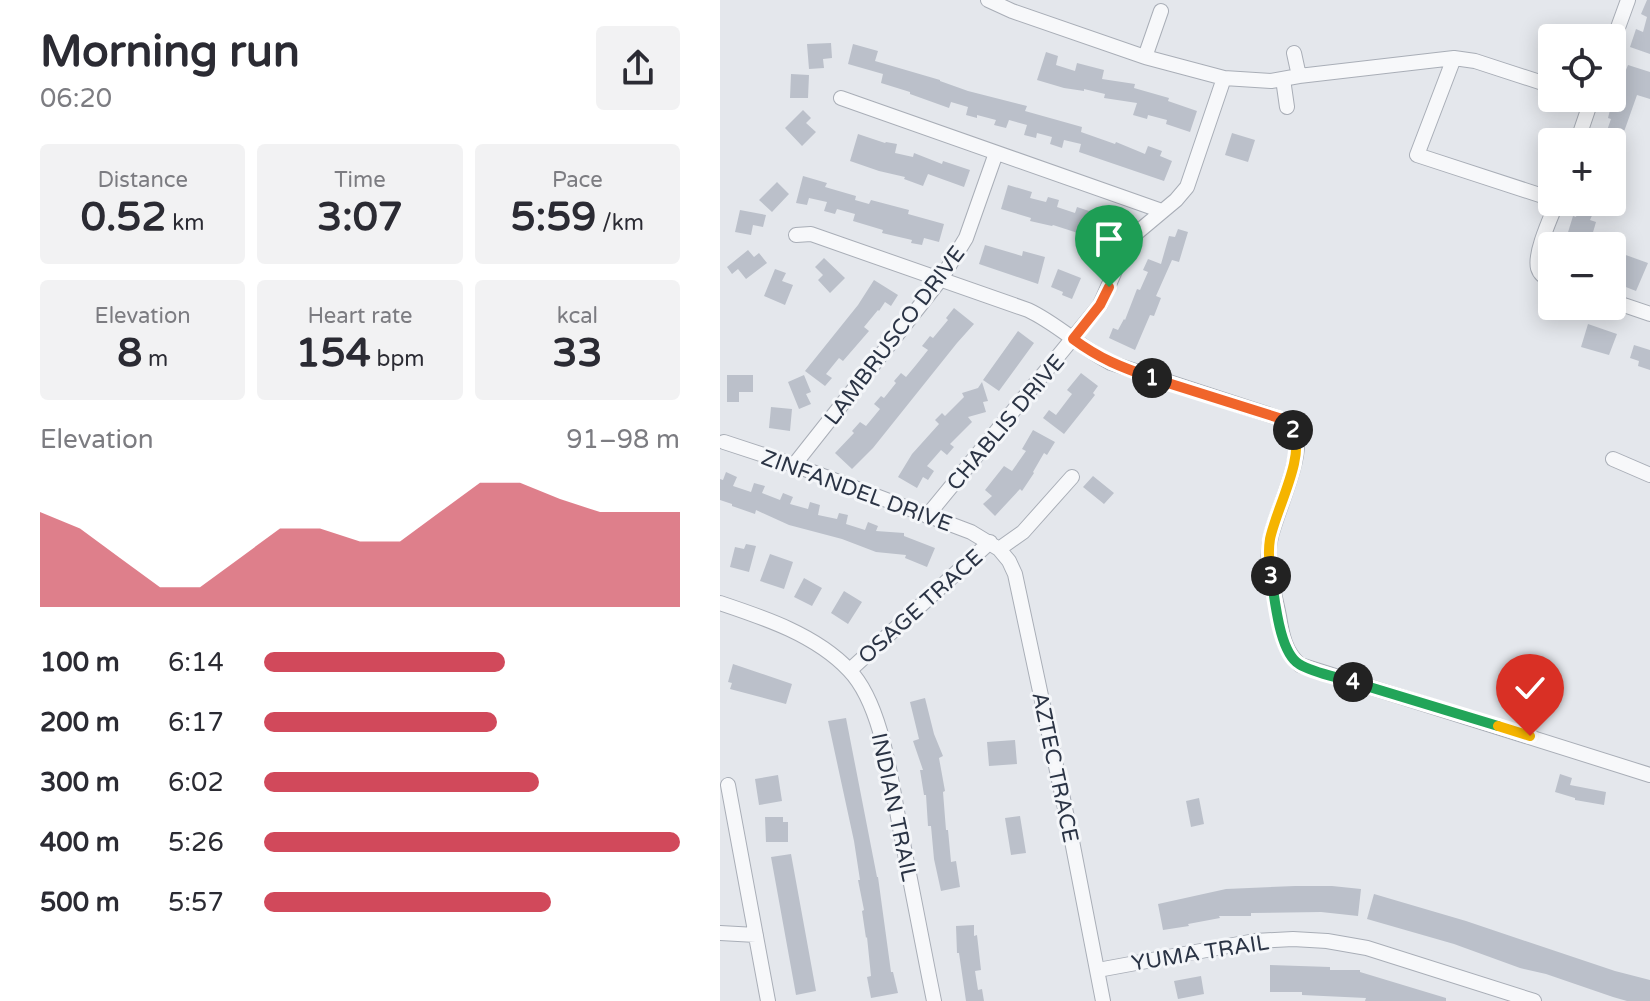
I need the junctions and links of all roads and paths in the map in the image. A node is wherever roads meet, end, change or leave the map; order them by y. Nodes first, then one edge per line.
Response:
1 (1628, 0) edge
2 (992, 1) edge
3 (1161, 11) dead end
4 (1619, 24) edge
5 (1294, 53) dead end
6 (1145, 57) junction
7 (1454, 58) junction
8 (1299, 76) junction
9 (1224, 78) junction
10 (1283, 79) junction
11 (1538, 81) edge
12 (841, 98) dead end
13 (1287, 107) dead end
14 (996, 153) junction
15 (1538, 196) edge
16 (1162, 211) junction
17 (796, 235) dead end
18 (941, 279) junction
19 (1626, 306) edge
20 (1650, 314) edge
21 (1073, 339) junction
22 (724, 442) dead end
23 (1613, 459) dead end
24 (794, 465) junction
25 (1650, 475) edge
26 (1072, 477) dead end
27 (927, 516) junction
28 (995, 546) junction
29 (720, 603) edge
30 (850, 670) junction
31 (1650, 775) edge
32 (728, 785) dead end
33 (720, 933) edge
34 (756, 935) junction
35 (1098, 970) junction
36 (768, 1001) edge
37 (934, 1001) edge
38 (1103, 1001) edge
39 (1534, 1001) edge

1 - 4 street
2 - 6 street
3 - 6 street
5 - 8 street
6 - 9 street
7 - 8 street
7 - 11 street
7 - 15 street
8 - 10 street
9 - 10 street
9 - 16 street, CHABLIS DRIVE
10 - 13 street
12 - 14 street
14 - 16 street
14 - 18 street, LAMBRUSCO DRIVE
16 - 21 street, CHABLIS DRIVE
17 - 18 street
18 - 21 street
18 - 24 street, LAMBRUSCO DRIVE
19 - 20 street
21 - 27 street, CHABLIS DRIVE
21 - 31 street
22 - 24 street, ZINFANDEL DRIVE
23 - 25 street
24 - 27 street, ZINFANDEL DRIVE
26 - 28 street, OSAGE TRACE
27 - 28 street, ZINFANDEL DRIVE
28 - 30 street, OSAGE TRACE
28 - 35 street, AZTEC TRACE
29 - 30 street, INDIAN TRAIL
30 - 37 street, INDIAN TRAIL
32 - 34 street
33 - 34 street
34 - 36 street
35 - 38 street, AZTEC TRACE
35 - 39 street, YUMA TRAIL

